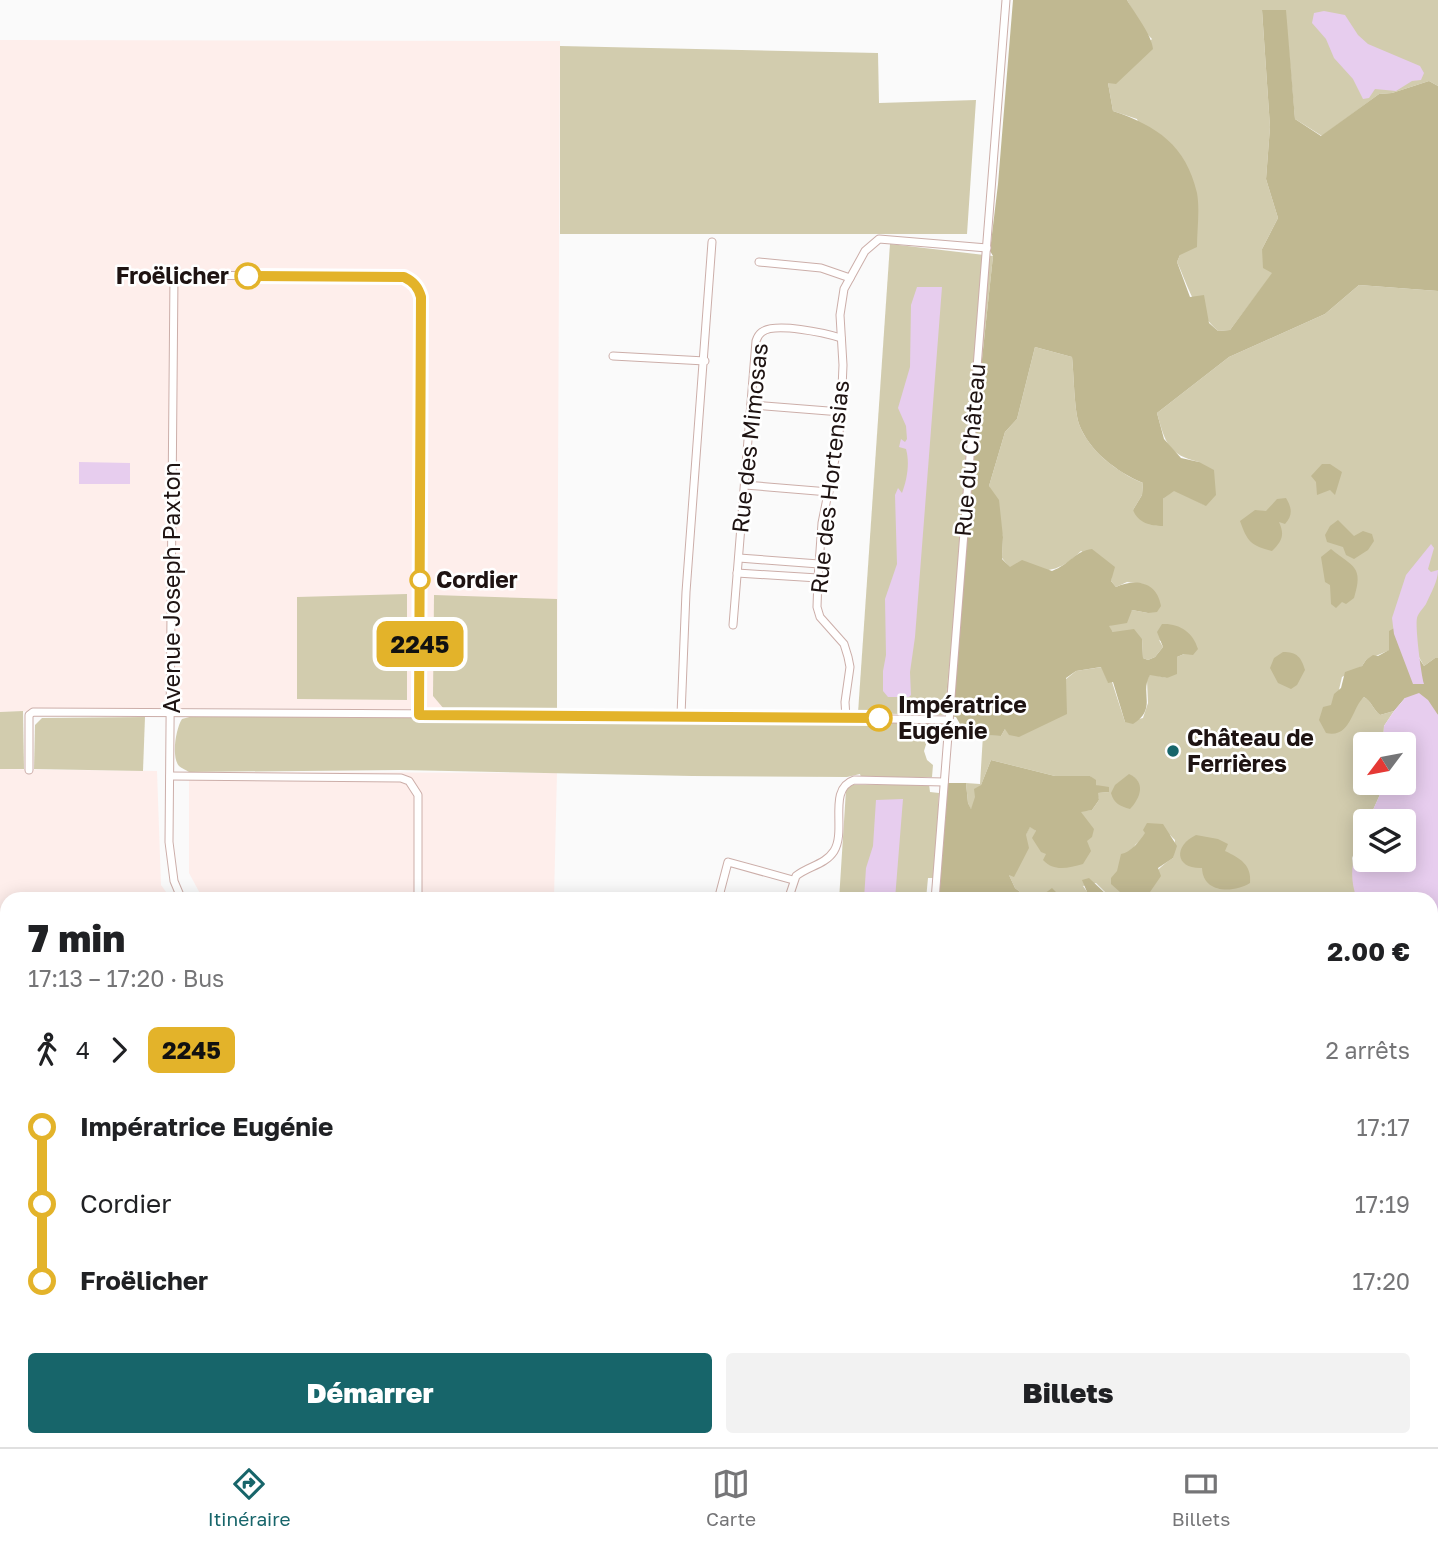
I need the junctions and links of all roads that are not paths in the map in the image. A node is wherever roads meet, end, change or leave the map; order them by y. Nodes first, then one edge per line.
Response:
1 (1006, 0) edge
2 (712, 242) dead end
3 (987, 248) junction
4 (760, 262) dead end
5 (850, 278) junction
6 (841, 338) junction
7 (613, 356) dead end
8 (705, 360) junction
9 (751, 405) junction
10 (841, 412) junction
11 (745, 485) junction
12 (829, 492) junction
13 (739, 558) junction
14 (819, 564) junction
15 (737, 573) junction
16 (818, 578) junction
17 (733, 625) dead end
18 (171, 713) junction
19 (419, 715) junction
20 (681, 715) junction
21 (846, 718) junction
22 (948, 720) junction
23 (29, 771) dead end
24 (170, 776) junction
25 (944, 782) junction
26 (830, 797) dead end
27 (839, 797) junction
28 (793, 880) junction
29 (178, 892) edge
30 (418, 892) edge
31 (720, 892) edge
32 (790, 892) edge
33 (936, 892) edge

1 - 3 street, Rue du Château
2 - 8 street
3 - 5 street, Rue des Hortensias
3 - 22 street, Rue du Château
4 - 5 street
5 - 6 street, Rue des Hortensias
6 - 9 street, Rue des Mimosas
6 - 10 street, Rue des Hortensias
7 - 8 street
8 - 20 street
9 - 10 street
9 - 11 street, Rue des Mimosas
10 - 12 street, Rue des Hortensias
11 - 12 street
11 - 13 street, Rue des Mimosas
12 - 14 street, Rue des Hortensias
13 - 14 street
13 - 15 street, Rue des Mimosas
14 - 16 street, Rue des Hortensias
15 - 16 street
15 - 17 street, Rue des Mimosas
16 - 21 street, Rue des Hortensias
18 - 19 street
18 - 19 street, Avenue Joseph Paxton
18 - 23 street
18 - 24 street, Avenue Joseph Paxton
19 - 20 street
20 - 21 street
21 - 22 street
22 - 25 street, Rue du Château
24 - 29 street, Avenue Joseph Paxton
24 - 30 street
25 - 27 street
25 - 33 street, Rue du Château
26 - 27 street
27 - 28 street
28 - 31 street
28 - 32 street

